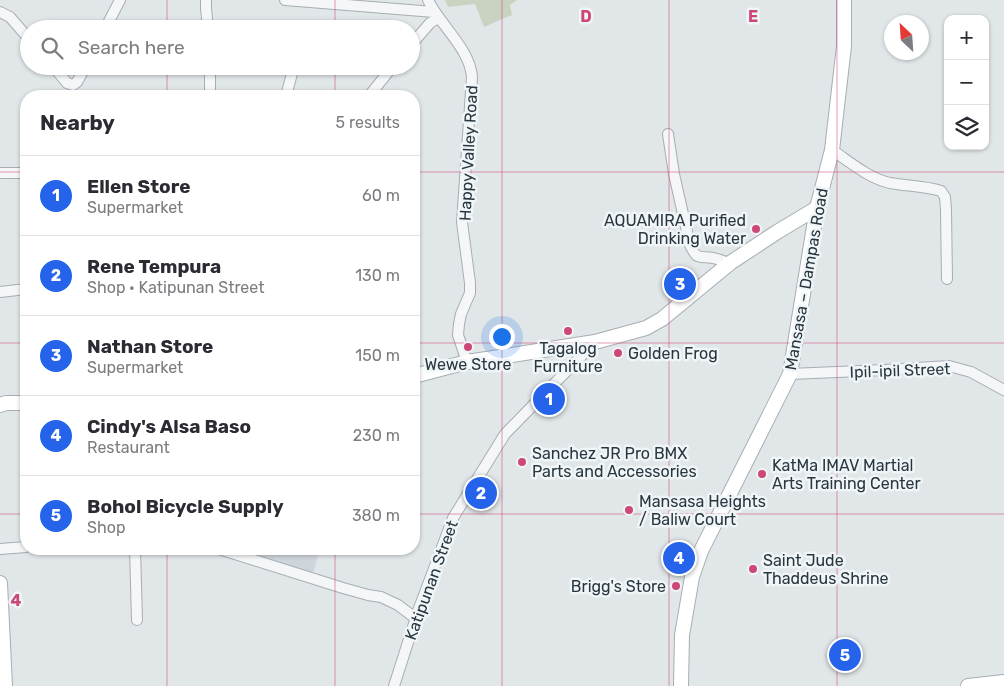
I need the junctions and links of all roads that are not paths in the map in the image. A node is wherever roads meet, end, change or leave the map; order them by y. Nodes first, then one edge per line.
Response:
1 (120, 0) edge
2 (206, 0) edge
3 (284, 0) edge
4 (428, 0) edge
5 (844, 0) edge
6 (0, 12) edge
7 (436, 15) junction
8 (110, 20) edge
9 (207, 20) edge
10 (20, 29) edge
11 (420, 35) edge
12 (60, 75) edge
13 (81, 75) edge
14 (210, 75) edge
15 (292, 75) edge
16 (386, 75) edge
17 (210, 90) edge
18 (288, 90) edge
19 (374, 90) edge
20 (668, 134) dead end
21 (832, 150) junction
22 (0, 173) edge
23 (20, 173) edge
24 (817, 208) junction
25 (730, 263) junction
26 (947, 279) dead end
27 (20, 290) edge
28 (0, 292) edge
29 (595, 342) junction
30 (467, 362) junction
31 (420, 374) edge
32 (790, 374) junction
33 (1004, 390) edge
34 (20, 403) edge
35 (0, 405) edge
36 (20, 547) edge
37 (0, 549) edge
38 (135, 555) edge
39 (238, 555) edge
40 (0, 583) edge
41 (415, 618) junction
42 (137, 620) dead end
43 (1004, 682) edge
44 (5, 686) edge
45 (394, 686) edge
46 (680, 686) edge
47 (968, 686) edge

1 - 8 street
2 - 9 street
3 - 7 street
4 - 7 street, Happy Valley Road
5 - 21 main road, Mansasa – Dampas Road
6 - 10 street
7 - 11 street
7 - 30 street, Happy Valley Road
12 - 13 street
14 - 17 street
15 - 18 street
16 - 19 street
20 - 25 street
21 - 24 main road, Mansasa – Dampas Road
21 - 26 street
22 - 23 street
24 - 25 main road
24 - 32 main road, Mansasa – Dampas Road
25 - 29 main road
27 - 28 street
29 - 30 main road
29 - 41 street, Katipunan Street
30 - 31 main road
32 - 33 street, Ipil-ipil Street
32 - 46 main road, Mansasa – Dampas Road
34 - 35 main road
36 - 37 street
38 - 42 street
39 - 41 street
40 - 44 main road
41 - 45 street, Katipunan Street
43 - 47 main road

